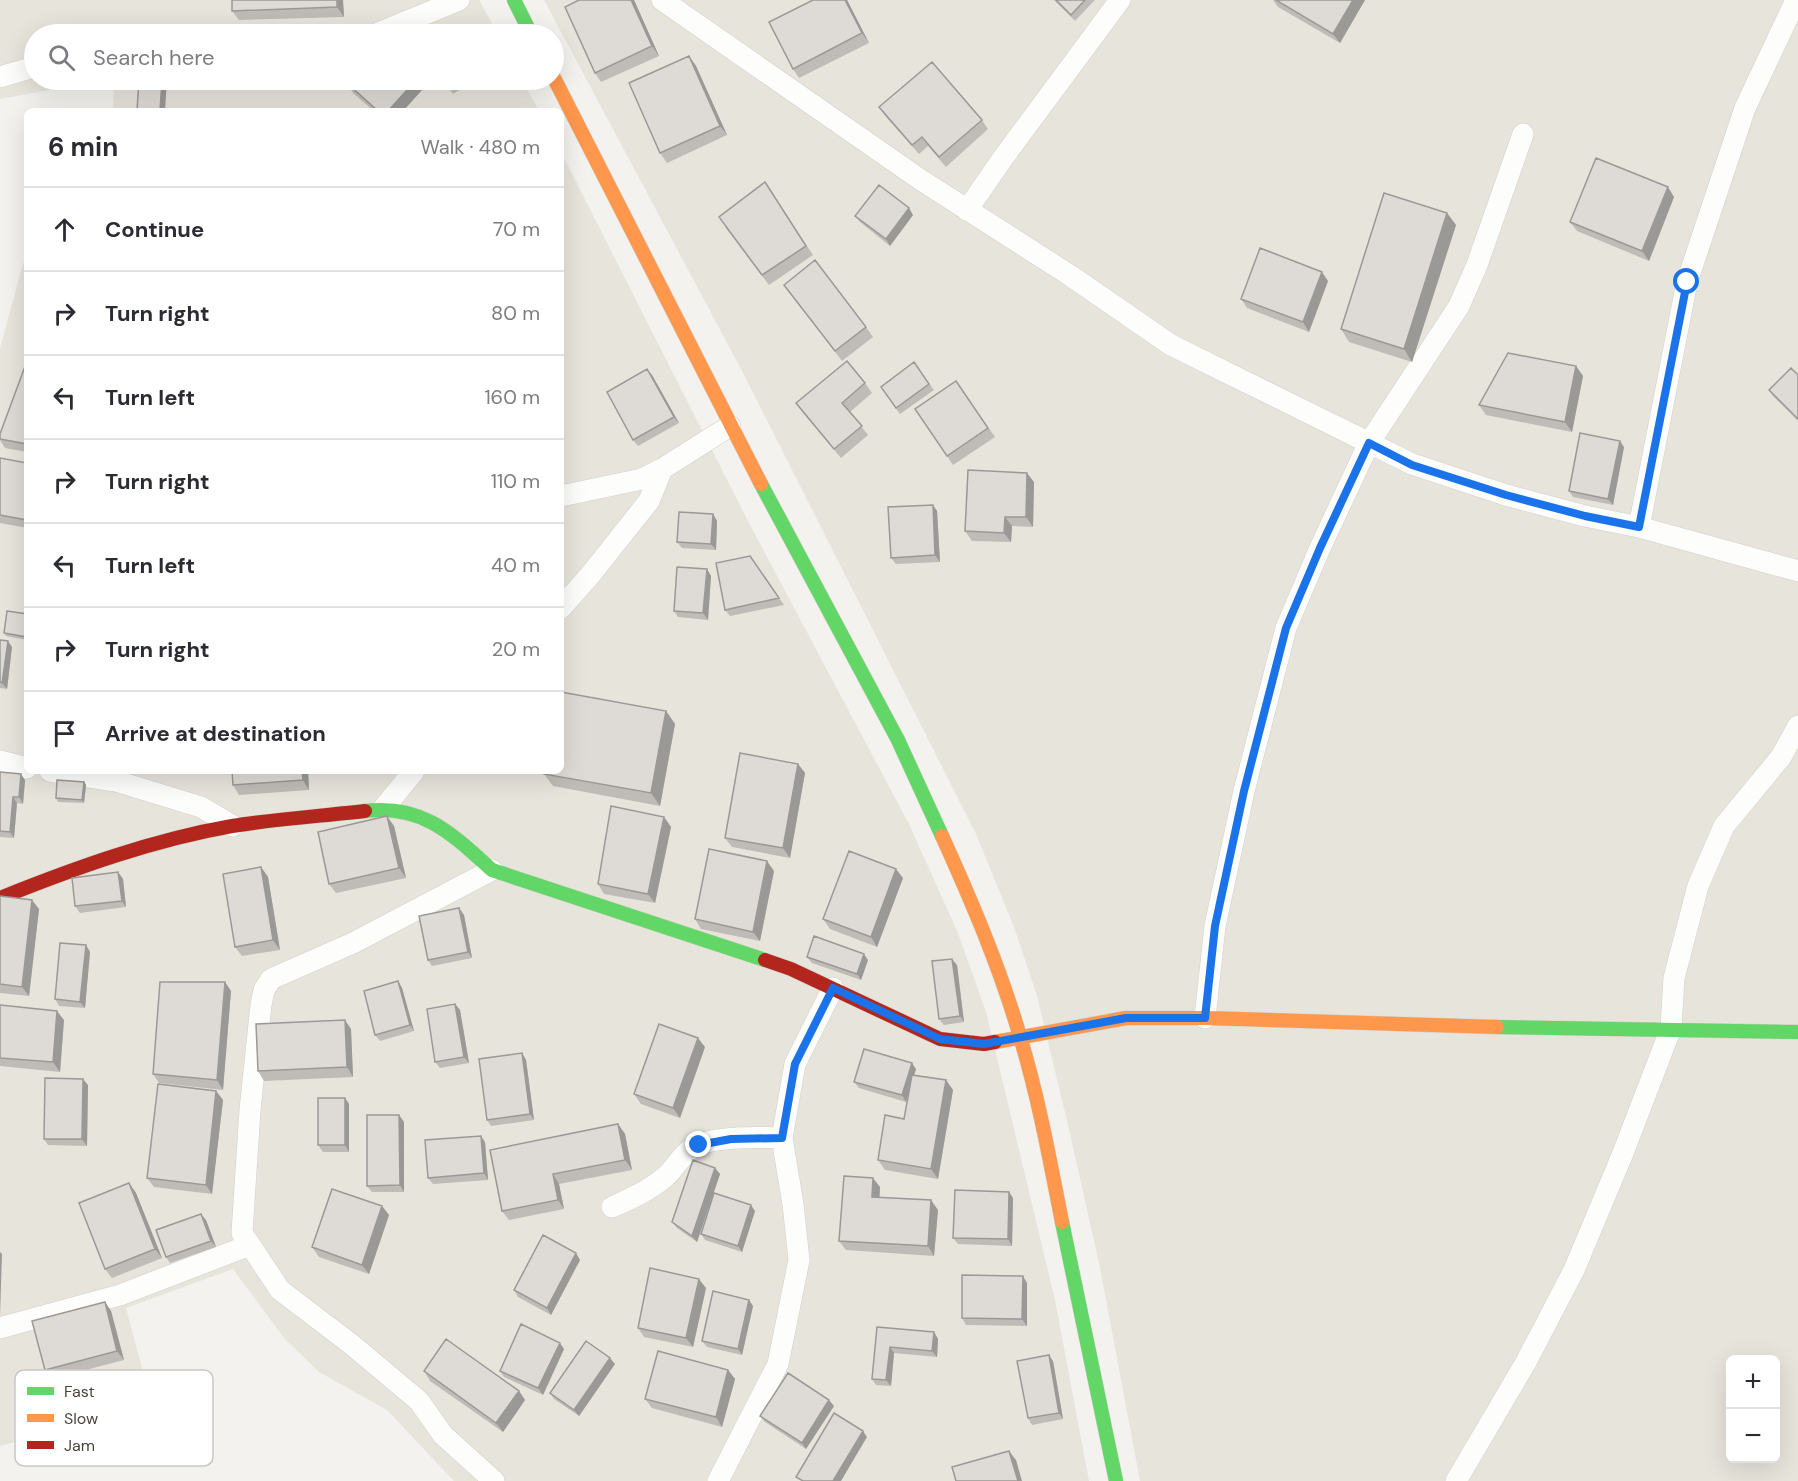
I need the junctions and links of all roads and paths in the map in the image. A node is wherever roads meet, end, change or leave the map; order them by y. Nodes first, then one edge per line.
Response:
1 (459, 0) edge
2 (514, 0) edge
3 (662, 0) edge
4 (1120, 0) edge
5 (1796, 0) edge
6 (400, 24) edge
7 (526, 24) edge
8 (24, 70) edge
9 (0, 77) edge
10 (560, 90) edge
11 (1523, 134) dead end
12 (967, 210) junction
13 (730, 426) junction
14 (1369, 443) junction
15 (662, 469) junction
16 (564, 495) edge
17 (1639, 527) junction
18 (1798, 571) edge
19 (564, 605) edge
20 (1798, 726) edge
21 (0, 761) edge
22 (24, 767) edge
23 (70, 774) edge
24 (412, 774) edge
25 (383, 809) junction
26 (233, 826) junction
27 (492, 870) junction
28 (0, 898) edge
29 (833, 988) junction
30 (1205, 1018) junction
31 (1671, 1028) junction
32 (1798, 1032) edge
33 (1021, 1038) junction
34 (782, 1138) junction
35 (612, 1207) dead end
36 (250, 1245) junction
37 (0, 1328) edge
38 (494, 1481) edge
39 (718, 1481) edge
40 (1116, 1481) edge
41 (1456, 1481) edge

1 - 6 street
2 - 7 street
3 - 12 street
4 - 12 street
5 - 17 street
8 - 9 street
10 - 13 street
11 - 14 street
12 - 14 street
13 - 15 street
13 - 33 street
14 - 17 street
14 - 30 street
15 - 16 street
15 - 19 street
17 - 18 street
20 - 31 street
21 - 22 street
23 - 26 street
24 - 25 street
25 - 26 street
25 - 27 street
26 - 28 street
27 - 29 street
27 - 36 street
29 - 33 street
29 - 34 street
30 - 31 street
30 - 33 street
31 - 32 street
31 - 41 street
33 - 40 street
34 - 35 street
34 - 39 street
36 - 37 street
36 - 38 street

